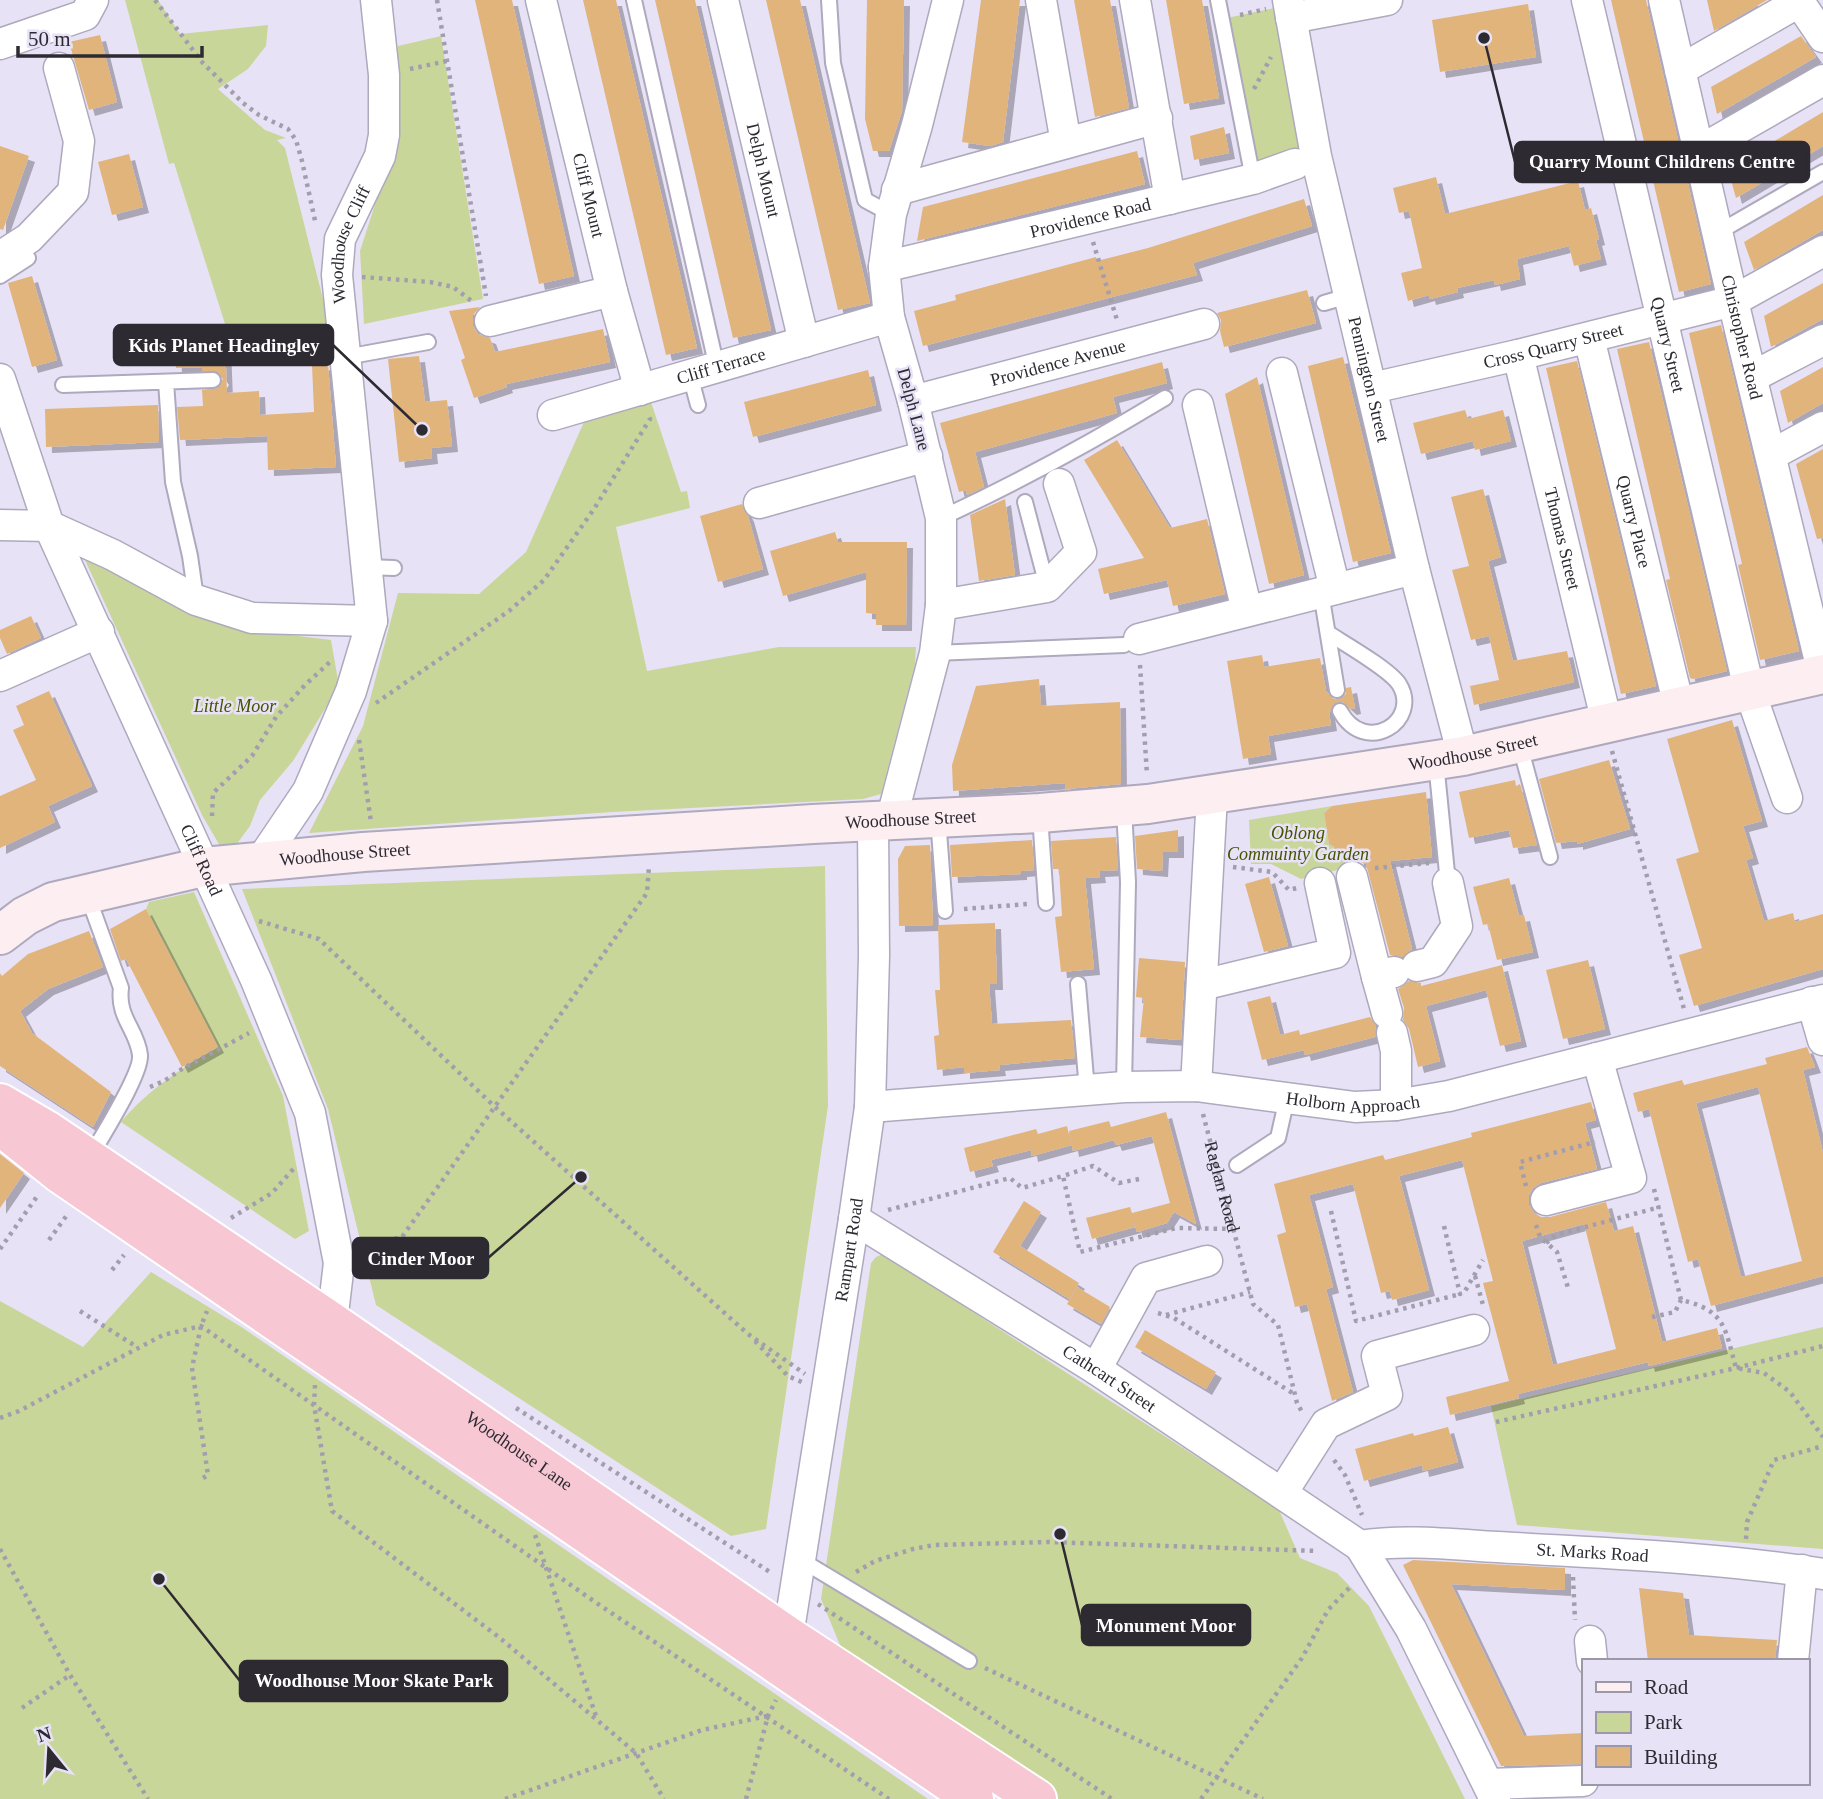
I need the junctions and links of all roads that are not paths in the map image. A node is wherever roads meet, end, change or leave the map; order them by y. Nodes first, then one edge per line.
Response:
1 (93, 0) edge
2 (376, 0) edge
3 (541, 0) edge
4 (634, 0) edge
5 (723, 0) edge
6 (829, 0) edge
7 (948, 0) edge
8 (1041, 0) edge
9 (1135, 0) edge
10 (1218, 0) edge
11 (1388, 0) edge
12 (1587, 0) edge
13 (1664, 0) edge
14 (1798, 1) edge
15 (1289, 8) edge
16 (1823, 37) edge
17 (0, 44) edge
18 (58, 68) dead end
19 (1680, 70) junction
20 (1823, 80) edge
21 (1157, 118) junction
22 (1066, 143) junction
23 (1699, 151) junction
24 (1295, 164) dead end
25 (1823, 172) edge
26 (1252, 178) junction
27 (1170, 199) junction
28 (894, 202) junction
29 (1717, 233) junction
30 (1823, 251) edge
31 (14, 258) edge
32 (884, 267) junction
33 (0, 276) edge
34 (612, 291) junction
35 (1732, 301) junction
36 (489, 315) road end
37 (889, 317) junction
38 (1661, 318) junction
39 (1204, 324) dead end
40 (1589, 338) junction
41 (1823, 340) edge
42 (428, 342) dead end
43 (804, 342) junction
44 (1518, 355) junction
45 (346, 357) junction
46 (704, 371) junction
47 (1282, 373) dead end
48 (1752, 377) junction
49 (0, 379) edge
50 (213, 380) dead end
51 (166, 382) junction
52 (63, 385) dead end
53 (1372, 388) junction
54 (639, 390) junction
55 (1165, 398) dead end
56 (913, 401) junction
57 (698, 405) dead end
58 (1198, 405) dead end
59 (553, 415) dead end
60 (1823, 427) edge
61 (1771, 455) junction
62 (927, 456) junction
63 (1059, 484) dead end
64 (1025, 502) dead end
65 (759, 503) dead end
66 (942, 518) junction
67 (0, 525) edge
68 (49, 526) junction
69 (1414, 569) junction
70 (1047, 587) junction
71 (1328, 591) junction
72 (196, 600) junction
73 (941, 606) junction
74 (1247, 611) junction
75 (372, 621) junction
76 (99, 632) junction
77 (1328, 633) junction
78 (1131, 642) joint
79 (935, 653) junction
80 (1823, 674) edge
81 (0, 676) edge
82 (1749, 689) junction
83 (1337, 690) dead end
84 (1679, 706) junction
85 (1340, 711) dead end
86 (1620, 723) junction
87 (1520, 744) junction
88 (1449, 758) junction
89 (1212, 796) junction
90 (1787, 798) dead end
91 (1136, 806) junction
92 (1040, 813) junction
93 (938, 818) junction
94 (882, 821) junction
95 (1550, 857) dead end
96 (233, 865) junction
97 (1352, 877) dead end
98 (1320, 883) dead end
99 (1448, 883) joint
100 (87, 893) junction
101 (1046, 903) road end
102 (945, 911) road end
103 (0, 935) edge
104 (1396, 972) junction
105 (1078, 984) dead end
106 (1202, 985) junction
107 (1818, 1001) edge
108 (1823, 1040) edge
109 (1597, 1058) junction
110 (1196, 1086) junction
111 (1124, 1087) junction
112 (1087, 1090) junction
113 (1287, 1098) junction
114 (0, 1103) edge
115 (1396, 1105) junction
116 (870, 1107) junction
117 (0, 1126) edge
118 (72, 1165) junction
119 (1237, 1165) dead end
120 (1546, 1200) dead end
121 (854, 1219) junction
122 (1207, 1261) dead end
123 (1474, 1330) dead end
124 (325, 1337) junction
125 (1096, 1369) junction
126 (1282, 1493) junction
127 (1369, 1552) junction
128 (801, 1560) junction
129 (1812, 1572) edge
130 (789, 1636) junction
131 (1793, 1659) edge
132 (969, 1661) road end
133 (789, 1674) junction
134 (1577, 1787) edge
135 (1492, 1792) edge
136 (975, 1799) edge
137 (1037, 1799) edge

1 - 17 street
2 - 45 street, Woodhouse Cliff
3 - 34 street, Cliff Mount
4 - 46 lane
5 - 43 street, Delph Mount
6 - 28 lane
7 - 28 street, Delph Lane
8 - 22 street
9 - 21 street
10 - 26 lane
11 - 15 street
12 - 38 street, Quarry Street
13 - 19 street, Christopher Road
14 - 16 street
14 - 19 street
15 - 53 street, Pennington Street
18 - 31 street
19 - 23 street, Christopher Road
20 - 23 street
21 - 22 street
21 - 27 street
22 - 28 street
23 - 29 street, Christopher Road
24 - 26 street, Providence Road
25 - 29 lane
26 - 27 street, Providence Road
27 - 32 street, Providence Road
28 - 32 street, Delph Lane
29 - 35 street, Christopher Road
30 - 35 street, Cross Quarry Street
31 - 33 lane
32 - 37 street, Delph Lane
34 - 36 street
34 - 54 street, Cliff Mount
35 - 38 street, Cross Quarry Street
35 - 48 street, Christopher Road
37 - 43 street, Cliff Terrace
37 - 56 street, Delph Lane
38 - 40 street, Cross Quarry Street
38 - 82 street, Quarry Street
39 - 56 street, Providence Avenue
40 - 44 street, Cross Quarry Street
40 - 84 street, Quarry Place
41 - 48 street
42 - 45 lane
43 - 46 street, Cliff Terrace
44 - 53 street, Cross Quarry Street
44 - 86 street, Thomas Street
45 - 75 street, Woodhouse Cliff
46 - 54 street, Cliff Terrace
46 - 57 lane
47 - 71 street
48 - 61 street, Christopher Road
49 - 68 street, Cliff Road
50 - 51 lane
51 - 52 lane
51 - 72 lane
53 - 69 street, Pennington Street
54 - 59 street, Cliff Terrace
55 - 66 lane
56 - 62 street, Delph Lane
58 - 74 street
60 - 61 street
61 - 80 street, Christopher Road
62 - 65 street
62 - 66 street, Delph Lane
63 - 70 street
64 - 70 lane
66 - 73 street, Delph Lane
67 - 68 street
68 - 72 street
68 - 76 street, Cliff Road
69 - 71 street
69 - 88 street, Pennington Street
70 - 73 street
71 - 74 street
71 - 77 lane
72 - 75 street
73 - 79 street, Delph Lane
74 - 78 street
75 - 96 street, Woodhouse Cliff
76 - 81 street
76 - 96 street, Cliff Road
77 - 83 lane
77 - 85 lane
78 - 79 lane
79 - 94 street, Delph Lane
80 - 82 street, Woodhouse Street
82 - 84 street, Woodhouse Street
82 - 90 street, Quarry Street
84 - 86 street, Woodhouse Street
86 - 87 street, Woodhouse Street
87 - 88 street, Woodhouse Street
87 - 95 lane
88 - 89 street, Woodhouse Street
88 - 99 lane
89 - 91 street, Woodhouse Street
89 - 106 street
91 - 92 street, Woodhouse Street
91 - 111 lane
92 - 93 street, Woodhouse Street
92 - 101 lane
93 - 94 street, Woodhouse Street
93 - 102 lane
94 - 96 street, Woodhouse Street
94 - 116 street, Rampart Road
96 - 100 street, Woodhouse Street
96 - 124 street, Cliff Road
97 - 104 street
98 - 106 street
99 - 104 street
100 - 103 street, Woodhouse Street
100 - 118 lane
104 - 115 street
105 - 112 lane
106 - 110 street
107 - 108 street
107 - 109 street, Holborn Approach
109 - 115 street, Holborn Approach
109 - 120 street
110 - 111 street, Holborn Approach
110 - 113 street, Holborn Approach
111 - 112 street, Holborn Approach
112 - 116 street, Holborn Approach
113 - 115 street, Holborn Approach
113 - 119 lane
114 - 118 highway, Woodhouse Lane
116 - 121 street, Rampart Road
117 - 118 highway, Woodhouse Lane
118 - 124 highway, Woodhouse Lane
118 - 124 highway, Woodhouse Lane
121 - 125 street, Cathcart Street
121 - 128 street, Rampart Road
122 - 125 street
123 - 126 street
124 - 130 highway, Woodhouse Lane
124 - 133 highway, Woodhouse Lane
125 - 126 street, Cathcart Street
126 - 127 street, Cathcart Street
127 - 129 street, St. Marks Road
127 - 135 street
128 - 130 street, Rampart Road
128 - 132 lane
129 - 131 street
130 - 133 street, Rampart Road
130 - 137 highway, Woodhouse Lane
133 - 136 highway, Woodhouse Lane
134 - 135 street

